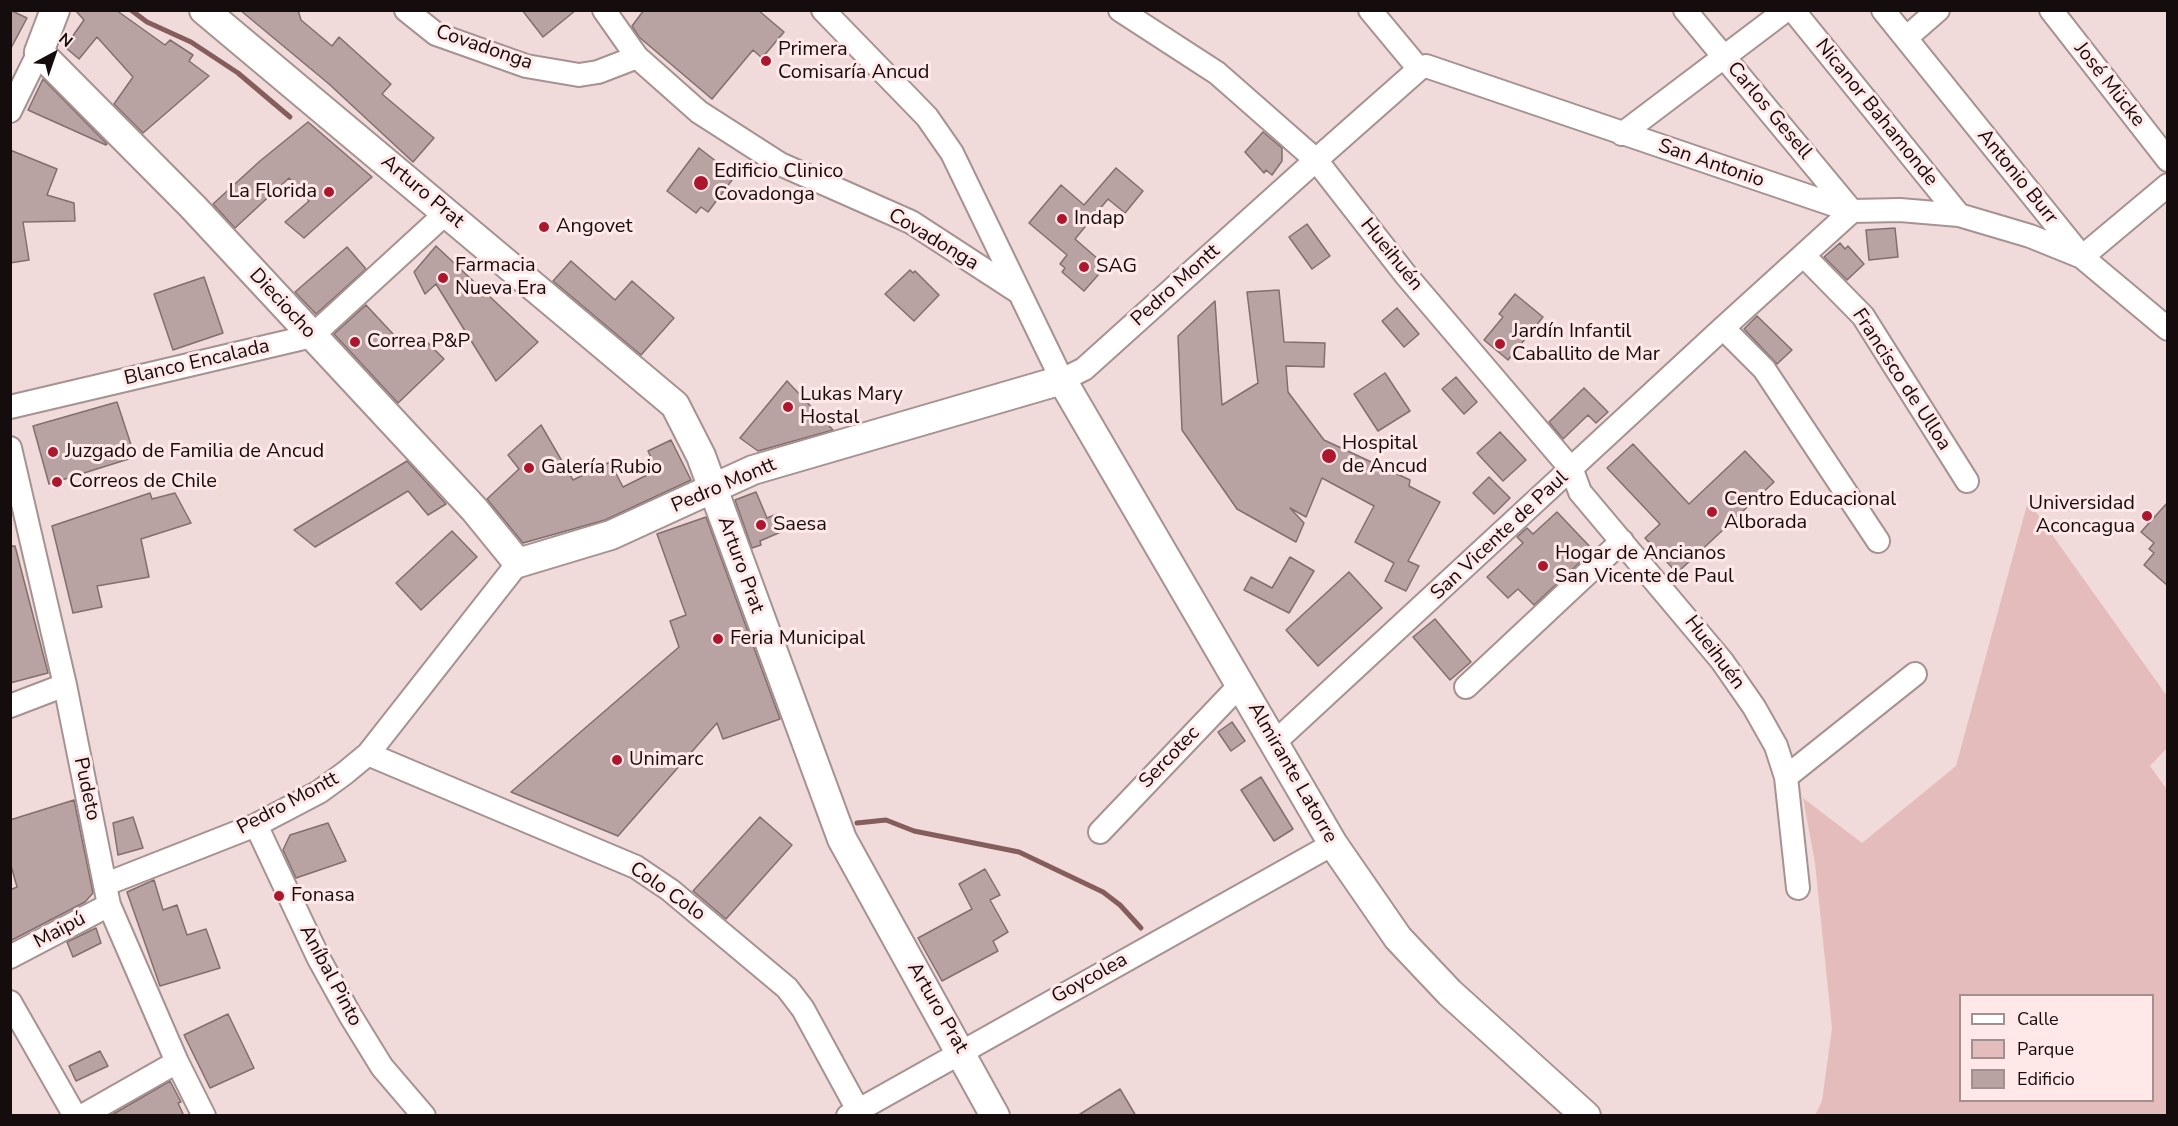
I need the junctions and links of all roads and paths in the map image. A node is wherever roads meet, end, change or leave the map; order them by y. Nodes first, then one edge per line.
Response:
1 (55, 10) edge
2 (204, 10) edge
3 (406, 10) edge
4 (823, 10) edge
5 (1120, 10) edge
6 (1370, 10) edge
7 (1685, 10) edge
8 (1786, 10) edge
9 (1792, 10) edge
10 (1883, 10) edge
11 (1938, 10) edge
12 (2051, 10) edge
13 (615, 15) edge
14 (1906, 38) junction
15 (39, 52) junction
16 (637, 57) junction
17 (1724, 57) junction
18 (1419, 69) junction
19 (10, 111) edge
20 (1622, 134) junction
21 (1316, 160) junction
22 (2168, 160) edge
23 (2168, 185) edge
24 (1852, 211) junction
25 (446, 213) junction
26 (1959, 215) junction
27 (1804, 256) junction
28 (2082, 257) junction
29 (1017, 291) junction
30 (1723, 328) junction
31 (2168, 329) edge
32 (312, 336) junction
33 (1062, 380) junction
34 (675, 405) junction
35 (10, 407) edge
36 (10, 448) edge
37 (1572, 470) junction
38 (738, 476) junction
39 (1967, 482) dead end
40 (712, 489) junction
41 (1622, 541) junction
42 (1878, 541) dead end
43 (518, 563) junction
44 (1916, 674) dead end
45 (1241, 684) junction
46 (65, 685) junction
47 (1466, 687) dead end
48 (10, 706) edge
49 (1275, 742) junction
50 (368, 754) junction
51 (1786, 777) junction
52 (256, 825) junction
53 (1100, 832) dead end
54 (1333, 844) junction
55 (1798, 888) dead end
56 (107, 895) junction
57 (10, 957) edge
58 (10, 1002) edge
59 (961, 1052) junction
60 (177, 1062) junction
61 (853, 1113) edge
62 (75, 1116) edge
63 (82, 1116) edge
64 (204, 1116) edge
65 (424, 1116) edge
66 (995, 1116) edge
67 (1586, 1116) edge

1 - 15 main road
2 - 25 main road, Arturo Prat
3 - 16 street, Covadonga
4 - 29 street
5 - 21 street, Hueihuén
6 - 18 street
7 - 17 street, Carlos Gesell
8 - 17 street
9 - 26 street, Nicanor Bahamonde
10 - 14 street, Antonio Burr
11 - 14 street
12 - 22 street, José Mücke
13 - 16 street, Covadonga
14 - 28 street, Antonio Burr
15 - 19 street
15 - 32 main road, Dieciocho
16 - 29 street, Covadonga
17 - 20 street
17 - 24 street, Carlos Gesell
18 - 20 street, San Antonio
18 - 21 street, Pedro Montt
20 - 24 street, San Antonio
21 - 33 street, Pedro Montt
21 - 37 street, Hueihuén
23 - 28 street
24 - 26 street, San Antonio
24 - 27 street, San Vicente de Paul
25 - 32 street, Blanco Encalada
25 - 34 main road, Arturo Prat
26 - 28 street, San Antonio
27 - 30 street, San Vicente de Paul
27 - 39 street, Francisco de Ulloa
28 - 31 street, Antonio Burr
29 - 33 street
30 - 37 street, San Vicente de Paul
30 - 42 street
32 - 35 street, Blanco Encalada
32 - 43 main road, Dieciocho
33 - 38 main road, Pedro Montt
33 - 45 main road, Almirante Latorre
34 - 38 main road
34 - 40 main road, Arturo Prat
36 - 46 street, Pudeto
37 - 41 street, Hueihuén
37 - 49 street, San Vicente de Paul
38 - 40 main road, Pedro Montt
40 - 43 main road, Pedro Montt
40 - 59 main road, Arturo Prat
41 - 47 street
41 - 51 street, Hueihuén
43 - 50 street, Pedro Montt
44 - 51 street
45 - 49 main road, Almirante Latorre
45 - 53 street, Sercotec
46 - 48 street
46 - 56 street, Pudeto
49 - 54 main road, Almirante Latorre
50 - 52 street, Pedro Montt
50 - 61 street, Colo Colo
51 - 55 street, Hueihuén
52 - 56 street, Pedro Montt
52 - 65 street, Aníbal Pinto
54 - 59 street, Goycolea
54 - 67 main road, Almirante Latorre
56 - 57 street, Maipú
56 - 60 street, Pudeto
58 - 62 street
59 - 61 street, Goycolea
59 - 66 main road, Arturo Prat
60 - 63 street
60 - 64 street, Pudeto

